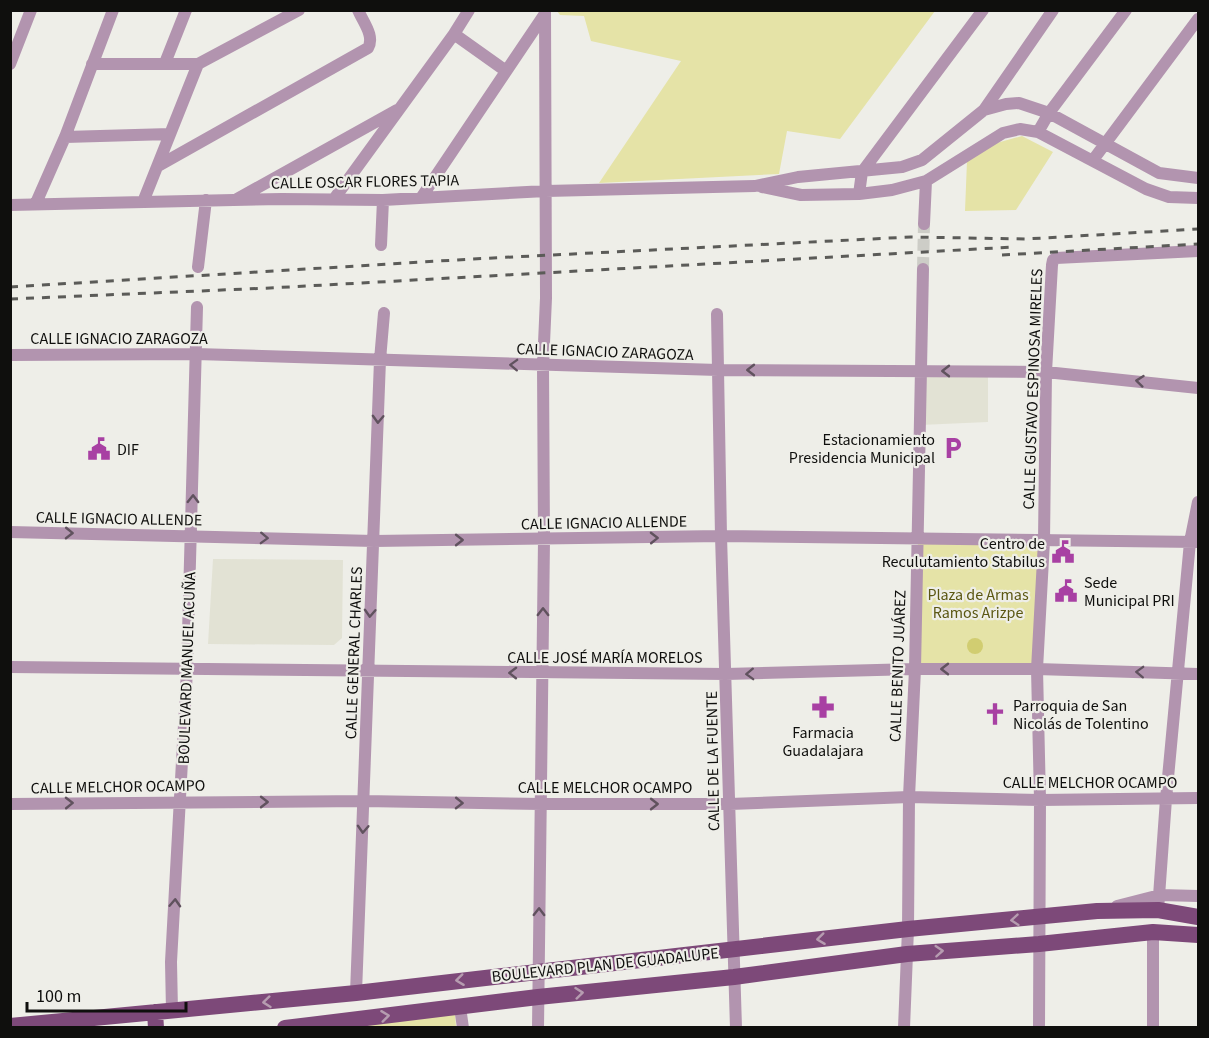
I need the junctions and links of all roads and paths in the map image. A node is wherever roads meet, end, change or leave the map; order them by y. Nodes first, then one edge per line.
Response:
1 (31, 10) edge
2 (113, 10) edge
3 (186, 10) edge
4 (299, 10) edge
5 (358, 10) edge
6 (469, 10) edge
7 (984, 10) edge
8 (1053, 10) edge
9 (1126, 10) edge
10 (545, 13) edge
11 (278, 16) edge
12 (1198, 19) edge
13 (454, 34) junction
14 (165, 63) junction
15 (10, 64) edge
16 (93, 64) junction
17 (198, 64) junction
18 (506, 71) junction
19 (401, 108) junction
20 (984, 110) junction
21 (1049, 113) junction
22 (1038, 132) junction
23 (170, 134) junction
24 (65, 137) junction
25 (1104, 144) junction
26 (1093, 160) junction
27 (158, 166) junction
28 (862, 172) junction
29 (1198, 178) edge
30 (926, 181) junction
31 (755, 186) junction
32 (546, 191) junction
33 (859, 194) junction
34 (421, 198) junction
35 (1198, 198) edge
36 (334, 199) junction
37 (206, 200) junction
38 (235, 200) junction
39 (383, 200) junction
40 (143, 202) junction
41 (36, 203) junction
42 (10, 205) edge
43 (924, 224) tunnel mouth
44 (381, 246) dead end
45 (1198, 252) edge
46 (198, 267) dead end
47 (923, 269) tunnel mouth
48 (197, 307) dead end
49 (384, 313) dead end
50 (717, 314) dead end
51 (196, 354) junction
52 (10, 355) edge
53 (380, 360) junction
54 (543, 366) junction
55 (718, 370) junction
56 (921, 371) junction
57 (1046, 372) junction
58 (1198, 388) edge
59 (1198, 502) edge
60 (10, 532) edge
61 (192, 536) junction
62 (721, 536) junction
63 (917, 539) junction
64 (544, 540) junction
65 (374, 541) junction
66 (1044, 541) junction
67 (1194, 542) edge
68 (10, 667) edge
69 (915, 669) junction
70 (1037, 669) junction
71 (187, 670) junction
72 (368, 671) junction
73 (543, 674) junction
74 (726, 674) junction
75 (1178, 674) junction
76 (1198, 674) edge
77 (909, 797) junction
78 (1198, 798) edge
79 (1166, 799) junction
80 (1040, 800) junction
81 (364, 801) junction
82 (180, 802) junction
83 (10, 804) edge
84 (542, 804) junction
85 (730, 804) junction
86 (1198, 896) edge
87 (1159, 903) junction
88 (1040, 917) junction
89 (1198, 917) edge
90 (908, 929) junction
91 (1153, 932) junction
92 (1198, 935) edge
93 (1039, 944) junction
94 (734, 950) junction
95 (907, 954) junction
96 (537, 971) junction
97 (734, 977) junction
98 (356, 993) junction
99 (538, 997) junction
100 (460, 1006) junction
101 (164, 1020) edge
102 (10, 1026) edge
103 (285, 1028) edge
104 (463, 1028) edge
105 (538, 1028) edge
106 (735, 1028) edge
107 (904, 1028) edge
108 (1039, 1028) edge
109 (1153, 1028) edge

1 - 15 street
2 - 16 street
3 - 14 street
4 - 11 street
5 - 27 street
6 - 13 street
7 - 28 street
8 - 20 street
9 - 21 street
10 - 18 street
10 - 32 street
11 - 17 street
12 - 25 street
13 - 18 street
13 - 19 street
14 - 16 street
14 - 17 street
16 - 24 street
17 - 23 street
18 - 34 street
19 - 36 street
19 - 38 street
20 - 21 street, CALLE OSCAR FLORES TAPIA
20 - 28 street, CALLE OSCAR FLORES TAPIA
21 - 22 street
21 - 25 street, CALLE OSCAR FLORES TAPIA
22 - 26 street, CALLE OSCAR FLORES TAPIA
22 - 30 street, CALLE OSCAR FLORES TAPIA
23 - 24 street
23 - 27 street
24 - 41 street
25 - 26 street
25 - 29 street, CALLE OSCAR FLORES TAPIA
26 - 35 street, CALLE OSCAR FLORES TAPIA
27 - 40 street
28 - 31 street, CALLE OSCAR FLORES TAPIA
28 - 33 street
30 - 33 street, CALLE OSCAR FLORES TAPIA
30 - 43 street
31 - 32 street, CALLE OSCAR FLORES TAPIA
31 - 33 street, CALLE OSCAR FLORES TAPIA
32 - 34 street, CALLE OSCAR FLORES TAPIA
32 - 54 street
34 - 39 street, CALLE OSCAR FLORES TAPIA
36 - 38 street, CALLE OSCAR FLORES TAPIA
36 - 39 street, CALLE OSCAR FLORES TAPIA
37 - 38 street, CALLE OSCAR FLORES TAPIA
37 - 40 street, CALLE OSCAR FLORES TAPIA
37 - 46 street
39 - 44 street
40 - 41 street, CALLE OSCAR FLORES TAPIA
41 - 42 street, CALLE OSCAR FLORES TAPIA
45 - 57 street, CALLE GUSTAVO ESPINOSA MIRELES
47 - 56 street, CALLE BENITO JUÁREZ
48 - 51 street, BOULEVARD MANUEL ACUÑA
49 - 53 street, CALLE GENERAL CHARLES
50 - 55 street, CALLE DE LA FUENTE
51 - 52 street, CALLE IGNACIO ZARAGOZA
51 - 53 street, CALLE IGNACIO ZARAGOZA
61 -> 51 street, BOULEVARD MANUEL ACUÑA
54 -> 53 street, CALLE IGNACIO ZARAGOZA
53 -> 65 street, CALLE GENERAL CHARLES
54 - 55 street, CALLE IGNACIO ZARAGOZA
54 - 64 street
56 -> 55 street, CALLE IGNACIO ZARAGOZA
55 - 62 street, CALLE DE LA FUENTE
57 -> 56 street, CALLE IGNACIO ZARAGOZA
56 - 63 street, CALLE BENITO JUÁREZ
58 -> 57 street, CALLE IGNACIO ZARAGOZA
57 - 66 street, CALLE GUSTAVO ESPINOSA MIRELES
59 - 67 street
60 -> 61 street, CALLE IGNACIO ALLENDE
61 -> 65 street, CALLE IGNACIO ALLENDE
61 - 71 street, BOULEVARD MANUEL ACUÑA
62 - 63 street, CALLE IGNACIO ALLENDE
64 -> 62 street, CALLE IGNACIO ALLENDE
62 - 74 street, CALLE DE LA FUENTE
63 - 66 street, CALLE IGNACIO ALLENDE
63 - 69 street, CALLE BENITO JUÁREZ
65 -> 64 street, CALLE IGNACIO ALLENDE
73 -> 64 street
65 -> 72 street, CALLE GENERAL CHARLES
66 - 67 street, CALLE IGNACIO ALLENDE
66 - 70 street, CALLE GUSTAVO ESPINOSA MIRELES
67 - 75 street
68 - 71 street, CALLE JOSÉ MARÍA MORELOS
70 -> 69 street, CALLE JOSÉ MARÍA MORELOS
69 -> 74 street, CALLE JOSÉ MARÍA MORELOS
69 - 77 street, CALLE BENITO JUÁREZ
75 -> 70 street, CALLE JOSÉ MARÍA MORELOS
70 - 80 street, CALLE GUSTAVO ESPINOSA MIRELES
71 - 72 street, CALLE JOSÉ MARÍA MORELOS
71 - 82 street, BOULEVARD MANUEL ACUÑA
73 -> 72 street, CALLE JOSÉ MARÍA MORELOS
72 - 81 street, CALLE GENERAL CHARLES
73 - 74 street, CALLE JOSÉ MARÍA MORELOS
73 - 84 street
74 - 85 street, CALLE DE LA FUENTE
75 - 76 street, CALLE JOSÉ MARÍA MORELOS
75 - 79 street
77 - 80 street, CALLE MELCHOR OCAMPO
77 - 85 street, CALLE MELCHOR OCAMPO
77 - 90 street, CALLE BENITO JUÁREZ
78 - 79 street, CALLE MELCHOR OCAMPO
79 - 80 street, CALLE MELCHOR OCAMPO
79 - 87 street
80 - 88 street, CALLE GUSTAVO ESPINOSA MIRELES
82 -> 81 street, CALLE MELCHOR OCAMPO
81 -> 84 street, CALLE MELCHOR OCAMPO
81 -> 98 street, CALLE GENERAL CHARLES
83 -> 82 street, CALLE MELCHOR OCAMPO
101 -> 82 street, BOULEVARD MANUEL ACUÑA
84 -> 85 street, CALLE MELCHOR OCAMPO
96 -> 84 street
85 - 94 street, CALLE DE LA FUENTE
86 - 87 street
87 - 88 main road, BOULEVARD PLAN DE GUADALUPE
87 - 89 main road, BOULEVARD PLAN DE GUADALUPE
88 -> 90 main road, BOULEVARD PLAN DE GUADALUPE
88 - 93 street, CALLE GUSTAVO ESPINOSA MIRELES
90 -> 94 main road, BOULEVARD PLAN DE GUADALUPE
90 - 95 street, CALLE BENITO JUÁREZ
91 - 92 main road, BOULEVARD PLAN DE GUADALUPE
91 - 93 main road, BOULEVARD PLAN DE GUADALUPE
91 - 109 street
95 -> 93 main road, BOULEVARD PLAN DE GUADALUPE
93 - 108 street, CALLE GUSTAVO ESPINOSA MIRELES
94 - 96 main road, BOULEVARD PLAN DE GUADALUPE
94 - 97 street, CALLE DE LA FUENTE
95 - 97 main road, BOULEVARD PLAN DE GUADALUPE
95 - 107 street, CALLE BENITO JUÁREZ
96 -> 98 main road, BOULEVARD PLAN DE GUADALUPE
96 - 99 street
99 -> 97 main road, BOULEVARD PLAN DE GUADALUPE
97 - 106 street, CALLE DE LA FUENTE
98 -> 101 main road, BOULEVARD PLAN DE GUADALUPE
99 - 100 main road, BOULEVARD PLAN DE GUADALUPE
99 - 105 street
103 -> 100 main road, BOULEVARD PLAN DE GUADALUPE
100 - 104 street
101 - 102 main road, BOULEVARD PLAN DE GUADALUPE

